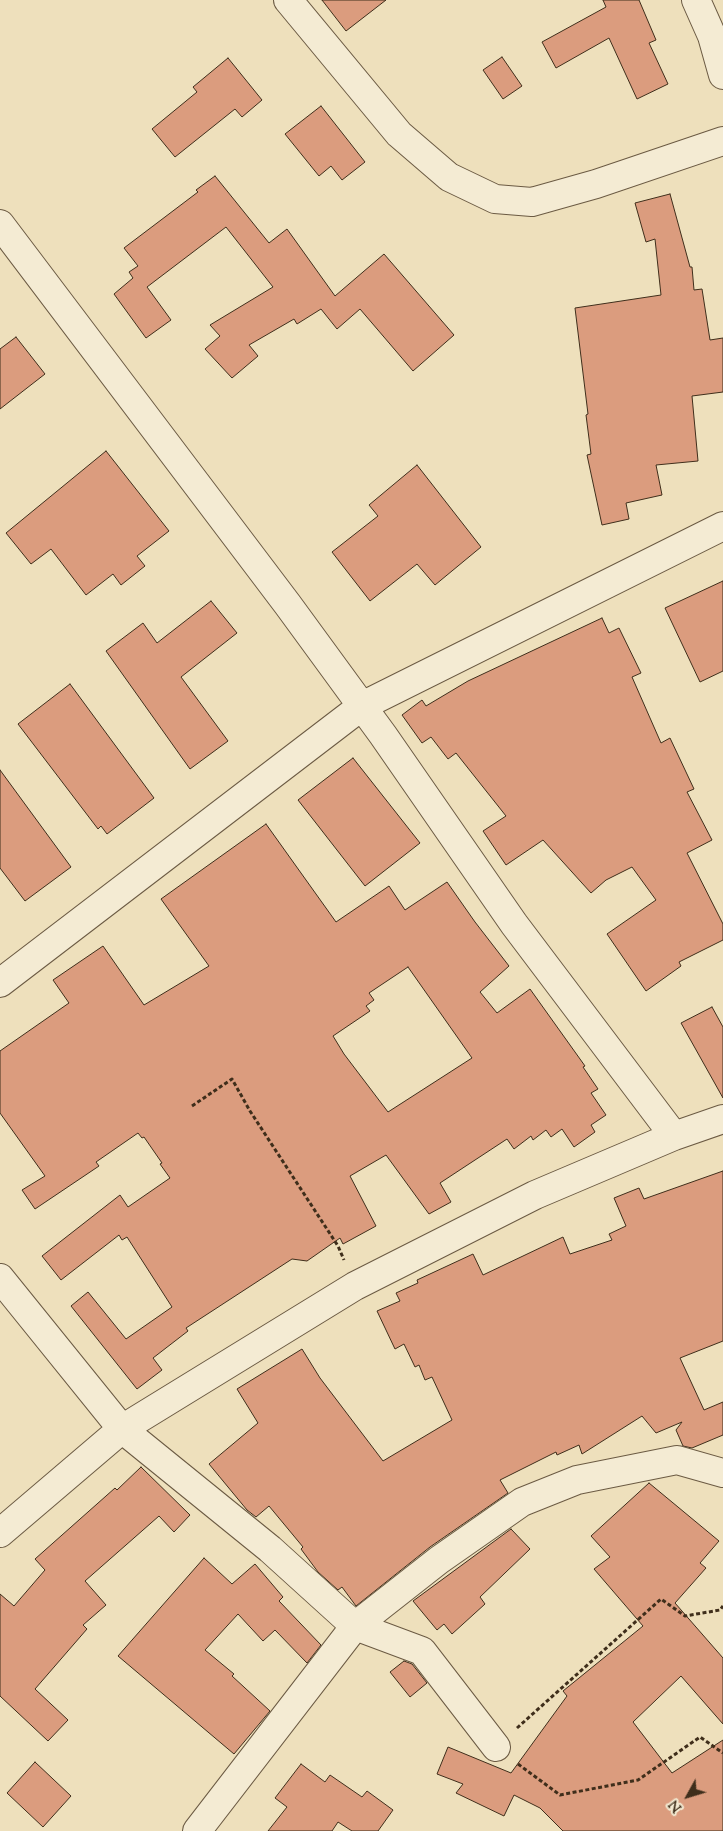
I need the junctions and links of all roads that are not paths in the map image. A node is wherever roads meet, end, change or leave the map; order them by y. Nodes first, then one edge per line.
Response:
1 (288, 0) edge
2 (696, 0) edge
3 (723, 75) edge
4 (723, 141) edge
5 (1, 226) edge
6 (723, 526) edge
7 (362, 706) junction
8 (0, 983) edge
9 (723, 1119) edge
10 (674, 1136) junction
11 (0, 1278) edge
12 (122, 1429) junction
13 (723, 1473) edge
14 (0, 1533) edge
15 (355, 1626) junction
16 (496, 1747) road end
17 (208, 1827) edge

1 - 4 street
2 - 3 street
5 - 7 street
6 - 7 street
7 - 8 street
7 - 10 street
9 - 10 street
10 - 12 street
11 - 12 street
12 - 14 street
12 - 15 street
13 - 15 street
15 - 16 street
15 - 17 street

